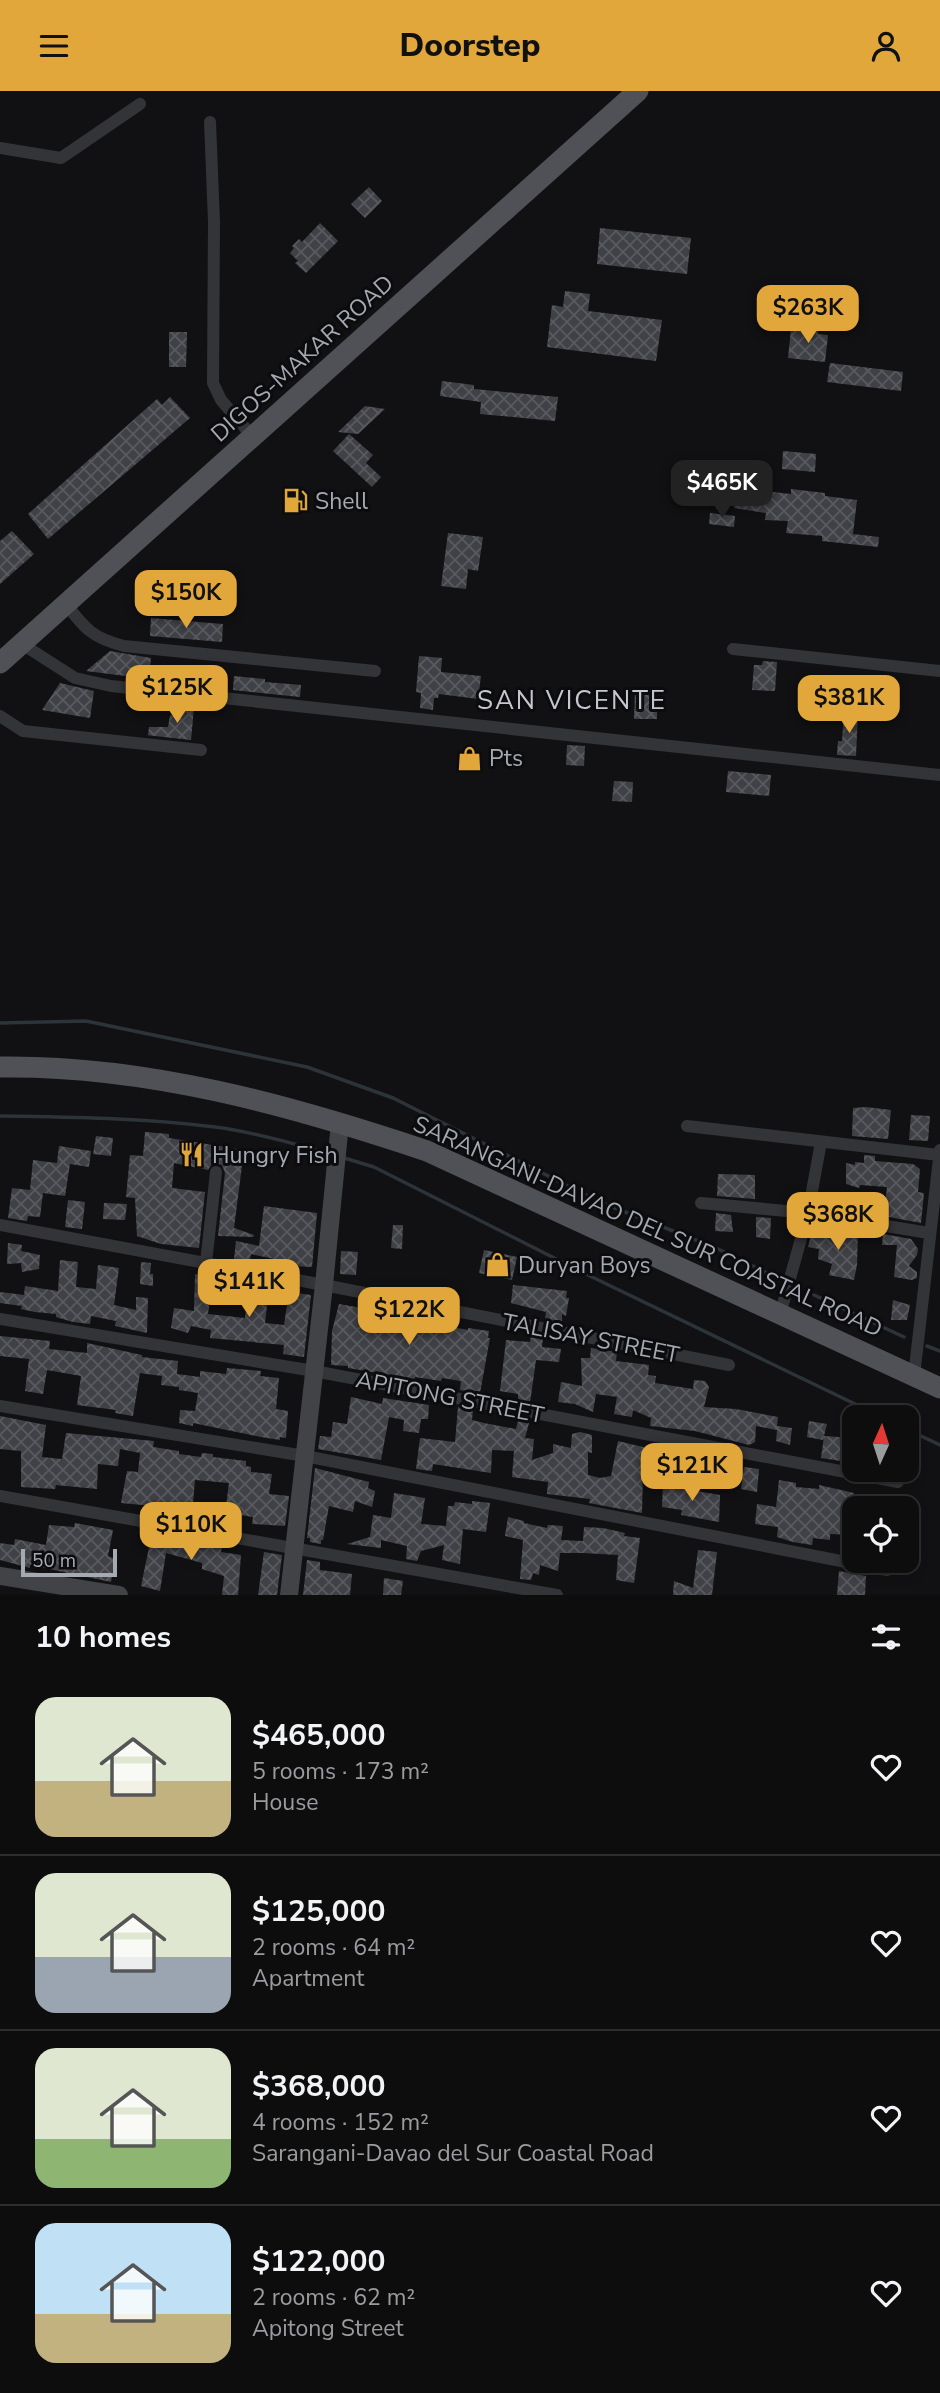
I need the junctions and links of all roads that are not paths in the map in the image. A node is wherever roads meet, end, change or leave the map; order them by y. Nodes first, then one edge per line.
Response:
1 (638, 91) edge
2 (140, 104) dead end
3 (210, 122) dead end
4 (0, 148) edge
5 (253, 437) junction
6 (66, 604) junction
7 (22, 644) junction
8 (733, 649) dead end
9 (0, 663) edge
10 (375, 671) dead end
11 (940, 671) edge
12 (0, 716) edge
13 (201, 750) dead end
14 (940, 775) edge
15 (0, 1067) edge
16 (340, 1123) junction
17 (687, 1126) dead end
18 (821, 1142) junction
19 (940, 1152) edge
20 (215, 1172) dead end
21 (701, 1203) dead end
22 (808, 1213) junction
23 (0, 1226) edge
24 (929, 1233) junction
25 (206, 1263) junction
26 (324, 1285) junction
27 (780, 1315) junction
28 (0, 1319) edge
29 (729, 1365) dead end
30 (314, 1371) junction
31 (914, 1376) junction
32 (940, 1388) edge
33 (0, 1406) edge
34 (304, 1457) junction
35 (842, 1471) edge
36 (0, 1496) edge
37 (294, 1549) junction
38 (842, 1561) edge
39 (0, 1576) edge
40 (114, 1594) edge
41 (289, 1595) edge
42 (557, 1595) edge

1 - 5 main road, DIGOS-MAKAR ROAD
2 - 4 street
3 - 5 street
5 - 6 main road, DIGOS-MAKAR ROAD
6 - 7 main road, DIGOS-MAKAR ROAD
6 - 10 street
7 - 9 main road, DIGOS-MAKAR ROAD
7 - 14 street
8 - 11 street
12 - 13 street
15 - 16 main road, SARANGANI-DAVAO DEL SUR COASTAL ROAD
16 - 26 street
16 - 27 main road, SARANGANI-DAVAO DEL SUR COASTAL ROAD
17 - 18 street
18 - 19 street
18 - 22 street
19 - 24 street
20 - 25 street
21 - 22 street
22 - 24 street
22 - 27 street
23 - 25 street, TALISAY STREET
24 - 31 street
25 - 26 street, TALISAY STREET
26 - 29 street, TALISAY STREET
26 - 30 street
27 - 31 main road, SARANGANI-DAVAO DEL SUR COASTAL ROAD
28 - 30 street, APITONG STREET
30 - 34 street
30 - 35 street, APITONG STREET
31 - 32 main road, SARANGANI-DAVAO DEL SUR COASTAL ROAD
33 - 34 street
34 - 37 street
34 - 38 street
36 - 37 street
37 - 41 street
37 - 42 street
39 - 40 street

